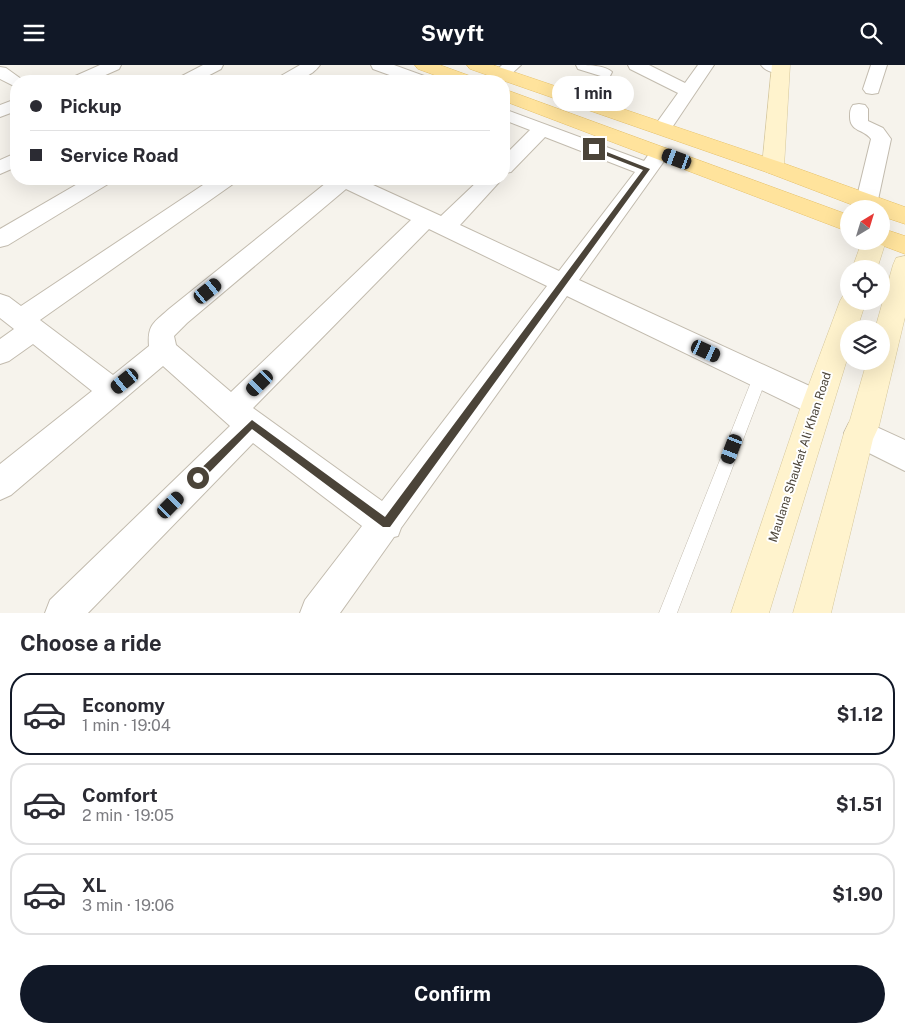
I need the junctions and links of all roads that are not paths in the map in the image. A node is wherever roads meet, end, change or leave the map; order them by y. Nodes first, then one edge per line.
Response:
1 (113, 65) edge
2 (215, 65) edge
3 (312, 65) edge
4 (379, 65) edge
5 (424, 65) edge
6 (584, 65) edge
7 (636, 65) edge
8 (706, 65) edge
9 (879, 65) edge
10 (777, 66) edge
11 (491, 71) edge
12 (604, 72) dead end
13 (92, 75) edge
14 (197, 75) edge
15 (295, 75) edge
16 (392, 75) edge
17 (451, 75) edge
18 (503, 75) edge
19 (510, 77) edge
20 (872, 89) dead end
21 (688, 91) junction
22 (510, 98) edge
23 (860, 109) dead end
24 (510, 116) edge
25 (662, 128) junction
26 (542, 129) junction
27 (510, 161) edge
28 (653, 161) junction
29 (773, 167) junction
30 (91, 185) edge
31 (218, 185) edge
32 (345, 185) edge
33 (361, 185) edge
34 (484, 185) edge
35 (853, 200) edge
36 (866, 200) edge
37 (890, 212) edge
38 (905, 216) edge
39 (840, 221) edge
40 (435, 223) junction
41 (0, 239) edge
42 (890, 240) edge
43 (905, 245) edge
44 (905, 265) edge
45 (562, 283) junction
46 (0, 304) edge
47 (850, 310) edge
48 (890, 324) edge
49 (27, 325) junction
50 (163, 350) junction
51 (0, 353) edge
52 (878, 370) edge
53 (760, 377) junction
54 (113, 391) junction
55 (817, 403) junction
56 (242, 417) junction
57 (859, 433) junction
58 (905, 456) edge
59 (0, 484) edge
60 (386, 524) junction
61 (63, 613) edge
62 (318, 613) edge
63 (668, 613) edge
64 (750, 613) edge
65 (812, 613) edge

1 - 13 street
2 - 14 street
3 - 15 street
4 - 16 street
5 - 17 main road
6 - 12 street
7 - 21 street
8 - 21 street
9 - 20 street
10 - 29 main road
11 - 18 main road
19 - 25 main road
21 - 25 street
22 - 28 main road
23 - 36 street
24 - 26 street
25 - 29 main road
26 - 27 street
26 - 28 street
28 - 39 main road
28 - 45 street
29 - 35 main road
30 - 41 street
31 - 49 street
32 - 50 street
33 - 40 street
34 - 40 street
37 - 38 main road
40 - 45 street
40 - 56 street
42 - 43 main road
44 - 48 main road
45 - 53 street
45 - 60 street
46 - 49 street
47 - 55 main road, Maulana Shaukat Ali Khan Road
49 - 51 street
49 - 54 street
50 - 54 street
50 - 56 street
52 - 57 main road
53 - 55 street
53 - 63 lane
54 - 59 street
55 - 64 main road, Maulana Shaukat Ali Khan Road
56 - 60 street
56 - 61 street
57 - 58 street
57 - 65 main road
60 - 62 street

